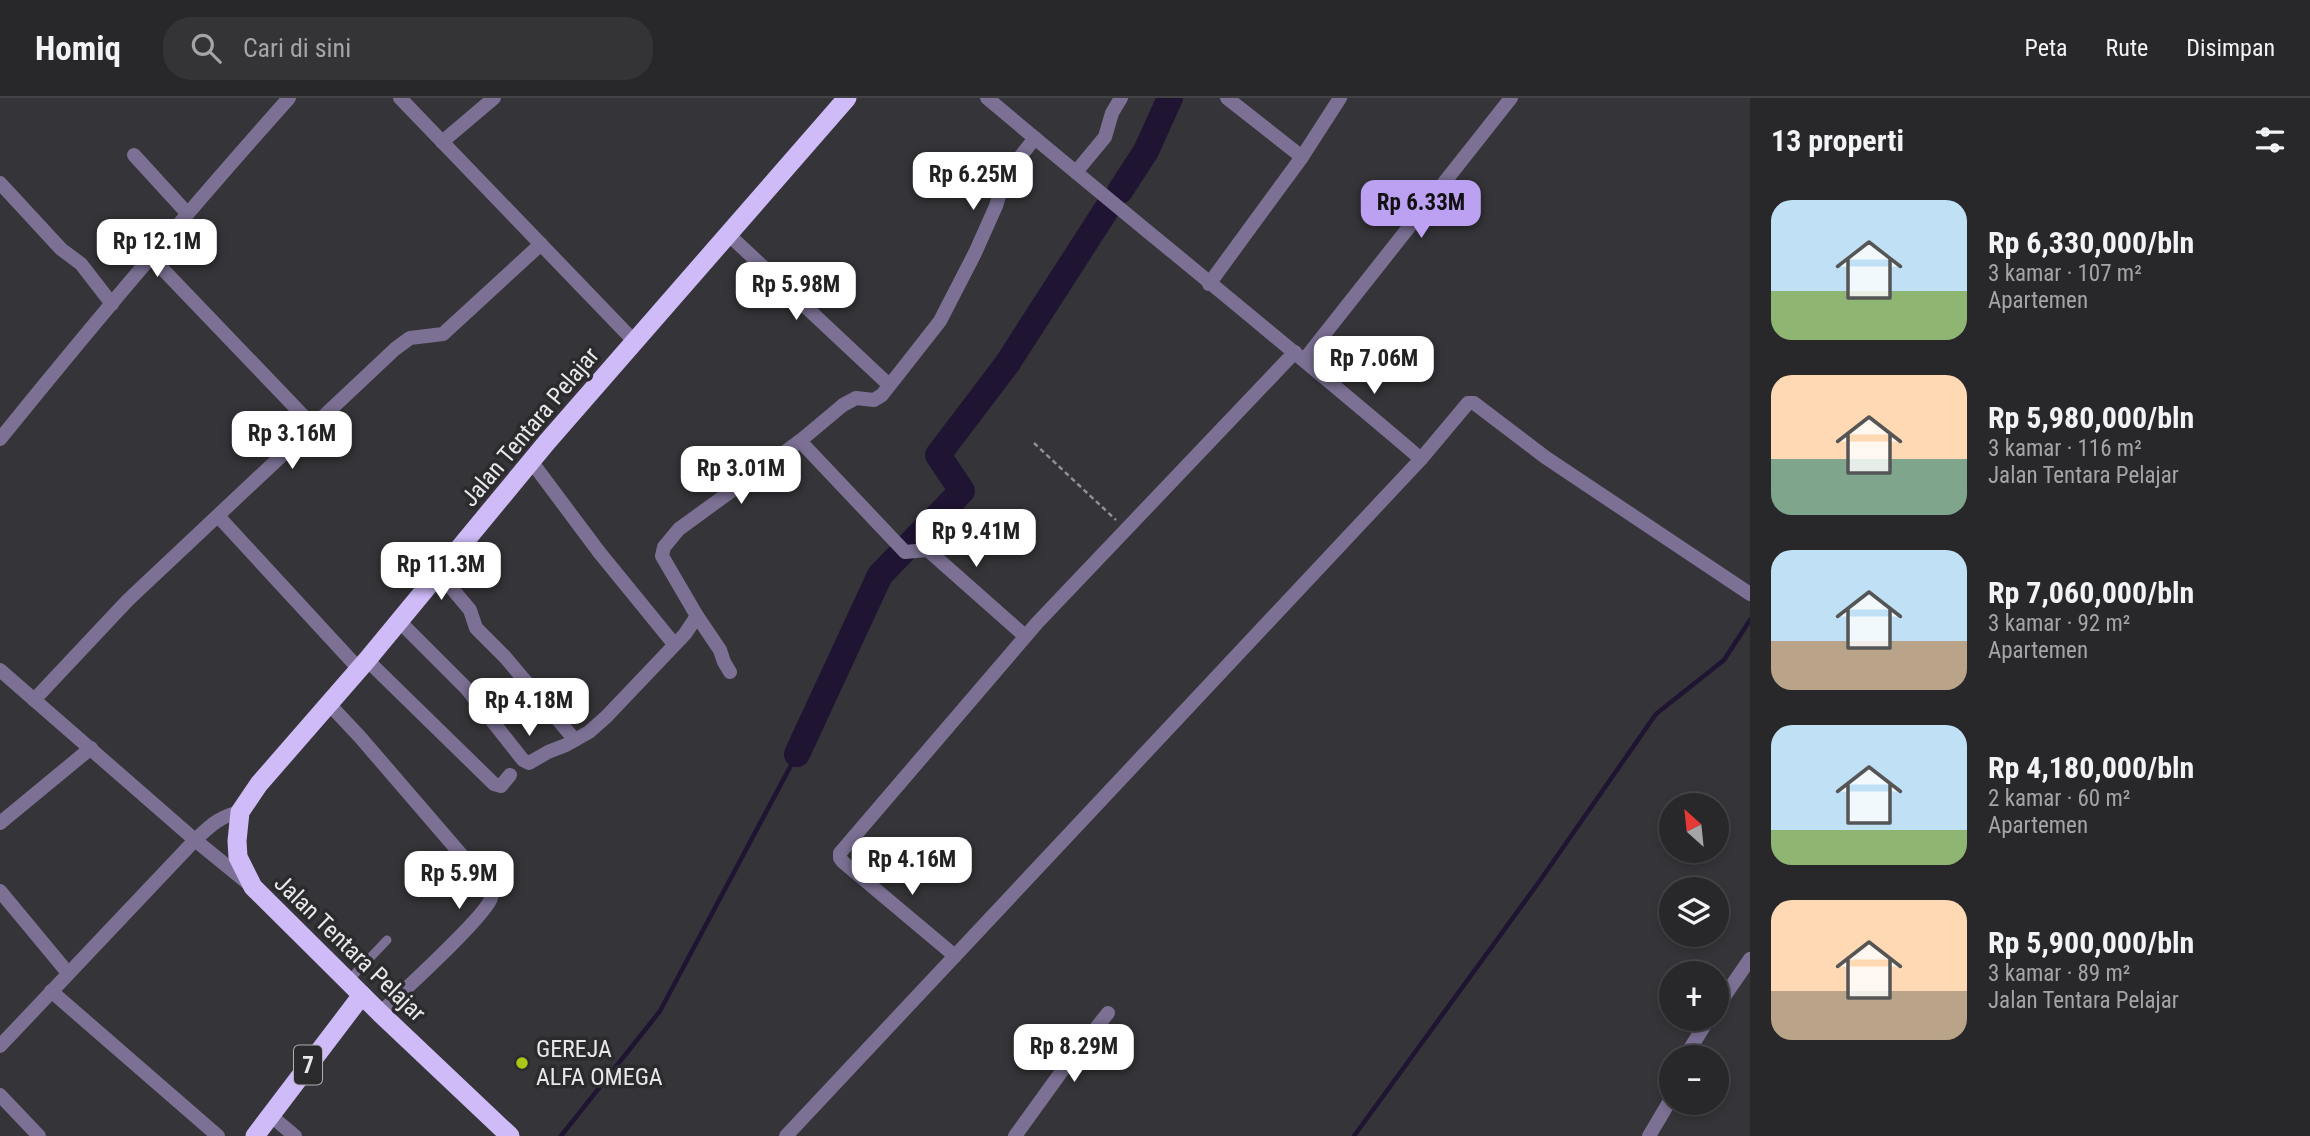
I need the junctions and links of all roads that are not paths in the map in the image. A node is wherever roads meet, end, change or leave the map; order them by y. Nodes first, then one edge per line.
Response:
1 (289, 98) edge
2 (400, 98) edge
3 (494, 98) edge
4 (847, 98) edge
5 (987, 98) edge
6 (1121, 98) edge
7 (1227, 98) edge
8 (1340, 98) edge
9 (1511, 98) edge
10 (1035, 138) junction
11 (442, 142) junction
12 (134, 155) dead end
13 (1302, 157) junction
14 (1076, 172) junction
15 (0, 183) edge
16 (187, 213) junction
17 (728, 234) junction
18 (541, 244) junction
19 (152, 258) junction
20 (1209, 284) junction
21 (112, 304) junction
22 (634, 341) junction
23 (1300, 356) junction
24 (888, 384) junction
25 (314, 427) junction
26 (0, 439) edge
27 (800, 441) junction
28 (1421, 460) junction
29 (531, 461) junction
30 (218, 516) junction
31 (439, 573) junction
32 (1750, 594) edge
33 (697, 616) junction
34 (399, 621) junction
35 (1025, 636) junction
36 (674, 644) junction
37 (363, 664) junction
38 (0, 670) edge
39 (730, 672) dead end
40 (34, 700) junction
41 (329, 704) junction
42 (575, 740) junction
43 (90, 748) junction
44 (510, 775) dead end
45 (240, 812) junction
46 (0, 823) edge
47 (195, 840) junction
48 (253, 887) junction
49 (0, 891) edge
50 (387, 940) dead end
51 (956, 956) junction
52 (1750, 959) edge
53 (68, 973) junction
54 (355, 988) junction
55 (1729, 990) edge
56 (51, 991) junction
57 (380, 1013) junction
58 (1108, 1013) dead end
59 (0, 1046) edge
60 (0, 1095) edge
61 (270, 1115) junction
62 (1661, 1115) edge
63 (39, 1136) edge
64 (218, 1136) edge
65 (255, 1136) edge
66 (295, 1136) edge
67 (510, 1136) edge
68 (786, 1136) edge
69 (1014, 1136) edge
70 (1649, 1136) edge

1 - 16 street
2 - 11 street
3 - 11 street
4 - 17 highway, Jalan Tentara Pelajar
5 - 10 street
6 - 14 street
7 - 13 street
8 - 13 street
9 - 23 street
10 - 14 street
10 - 24 street
11 - 18 street
12 - 16 street
13 - 20 street
14 - 20 street
15 - 21 street
16 - 19 street
17 - 22 highway, Jalan Tentara Pelajar
17 - 24 street
18 - 22 street
18 - 25 street
19 - 21 street
19 - 25 street
20 - 23 street
21 - 26 street
22 - 29 highway, Jalan Tentara Pelajar
23 - 28 street
23 - 35 street
24 - 27 street
25 - 30 street
27 - 33 street
27 - 35 street
28 - 32 street
28 - 51 street
29 - 31 highway, Jalan Tentara Pelajar
29 - 36 street
30 - 37 street
30 - 40 street
31 - 34 highway, Jalan Tentara Pelajar
31 - 42 street
33 - 36 street
33 - 39 street
34 - 37 highway, Jalan Tentara Pelajar
34 - 42 street
35 - 51 street
36 - 42 street
37 - 41 highway, Jalan Tentara Pelajar
37 - 44 street
38 - 40 street
40 - 43 street
41 - 45 highway, Jalan Tentara Pelajar
41 - 57 street
43 - 46 street
43 - 47 street
45 - 47 street
45 - 48 highway, Jalan Tentara Pelajar
47 - 48 street
47 - 53 street
48 - 54 highway, Jalan Tentara Pelajar
49 - 53 street
50 - 54 lane
51 - 68 street
52 - 55 street
53 - 56 street
54 - 57 highway, Jalan Tentara Pelajar
54 - 61 highway, 7
56 - 59 street
56 - 64 street
57 - 67 highway, Jalan Tentara Pelajar
58 - 69 street
60 - 63 street
61 - 65 highway, 7
61 - 66 street
62 - 70 street

